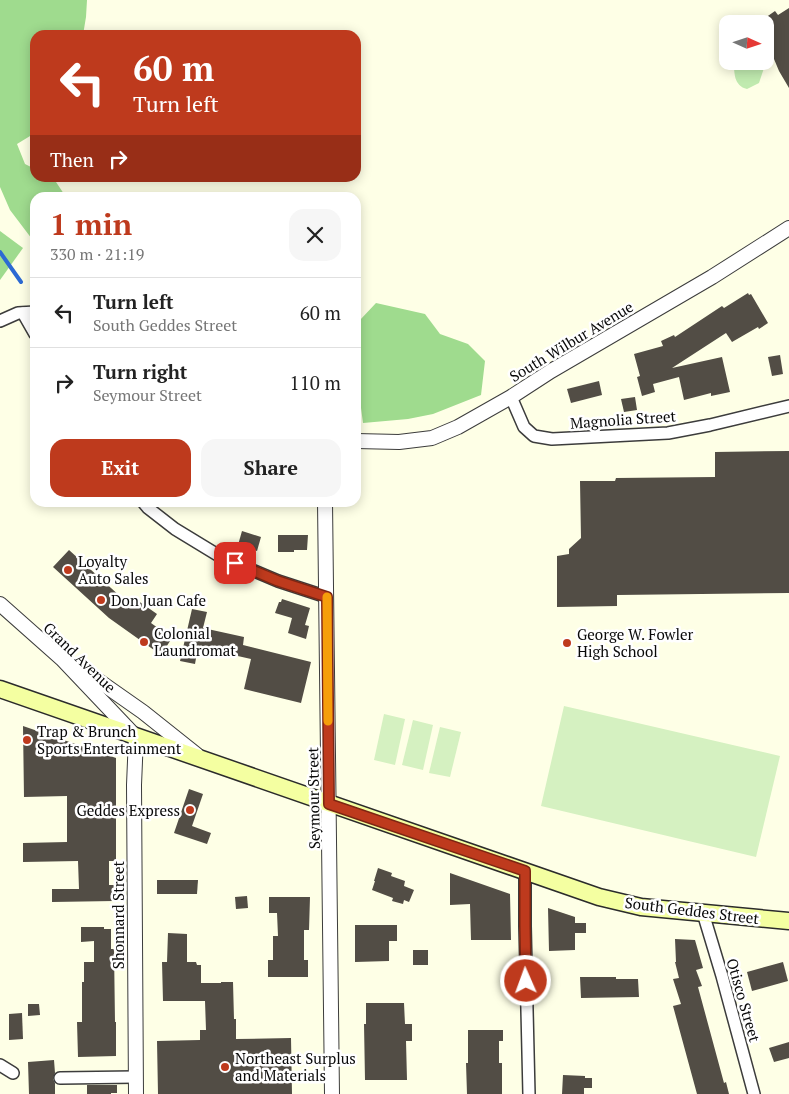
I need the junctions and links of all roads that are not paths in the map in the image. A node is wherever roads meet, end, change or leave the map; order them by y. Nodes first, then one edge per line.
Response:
1 (789, 228) edge
2 (30, 312) edge
3 (23, 313) junction
4 (0, 321) edge
5 (30, 325) edge
6 (510, 397) junction
7 (789, 406) edge
8 (361, 441) edge
9 (147, 507) edge
10 (326, 507) edge
11 (327, 597) junction
12 (0, 604) edge
13 (62, 659) junction
14 (0, 689) edge
15 (136, 737) junction
16 (201, 758) junction
17 (329, 804) junction
18 (525, 871) junction
19 (704, 914) junction
20 (789, 921) edge
21 (0, 1065) edge
22 (13, 1073) dead end
23 (135, 1077) junction
24 (60, 1078) dead end
25 (136, 1094) edge
26 (332, 1094) edge
27 (530, 1094) edge
28 (754, 1094) edge

1 - 6 street, South Wilbur Avenue
2 - 3 street
3 - 4 street
3 - 5 street
6 - 7 street, Magnolia Street
6 - 8 street, South Wilbur Avenue
9 - 11 street
10 - 11 street, Seymour Street
11 - 17 street, Seymour Street
12 - 13 street, Grand Avenue
13 - 15 street, Grand Avenue
13 - 16 street
14 - 15 main road, South Geddes Street
15 - 16 main road, South Geddes Street
15 - 23 street, Shonnard Street
16 - 17 main road, South Geddes Street
17 - 18 main road, South Geddes Street
17 - 26 street, Seymour Street
18 - 19 main road, South Geddes Street
18 - 27 street
19 - 20 main road, South Geddes Street
19 - 28 street, Otisco Street
21 - 22 street
23 - 24 street
23 - 25 street, Shonnard Street

